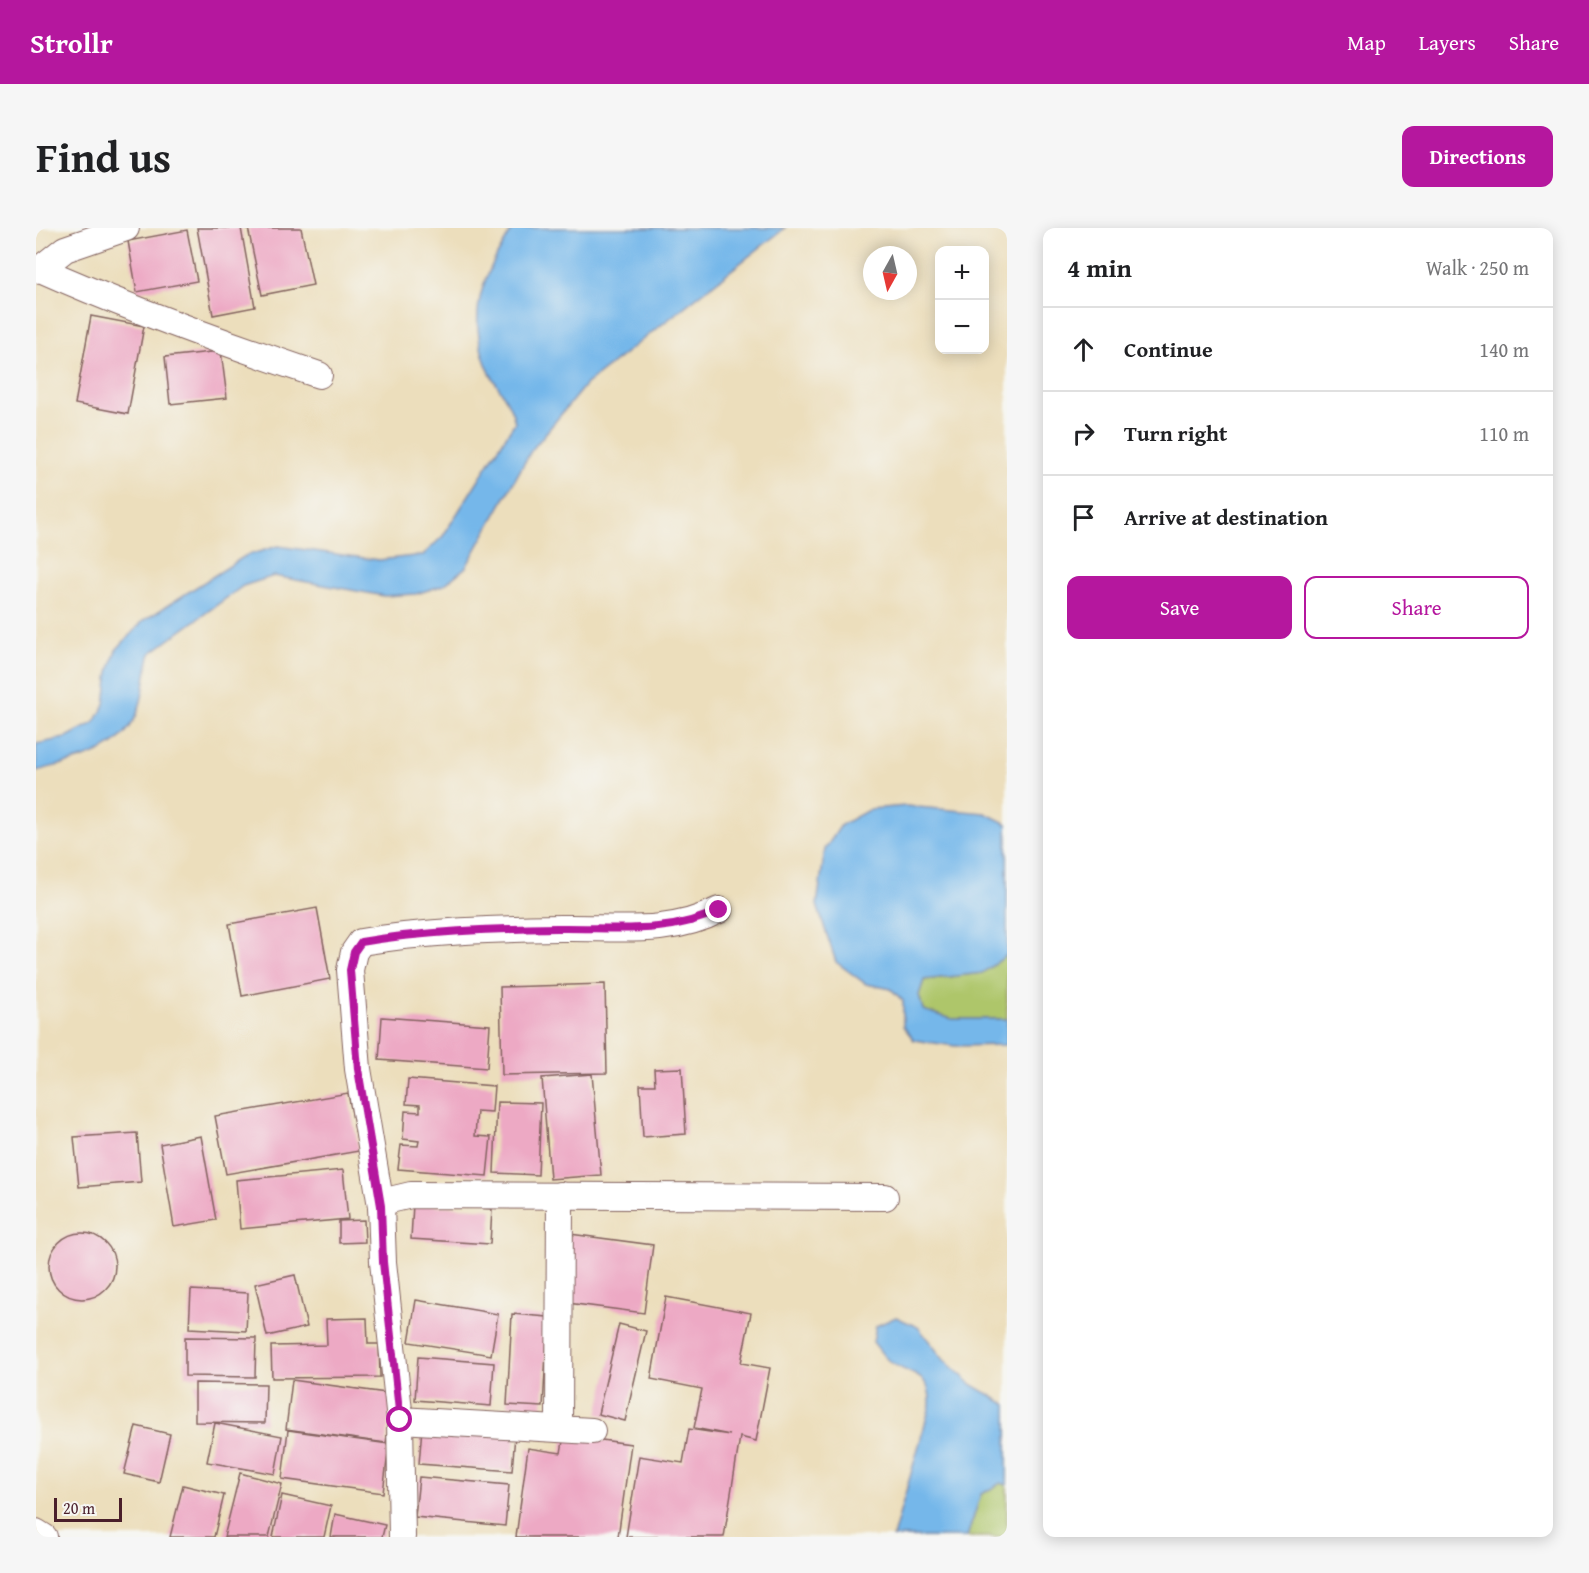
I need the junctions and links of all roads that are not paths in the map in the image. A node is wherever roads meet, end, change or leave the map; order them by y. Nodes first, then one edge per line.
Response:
1 (126, 228) edge
2 (38, 270) edge
3 (319, 375) dead end
4 (719, 910) dead end
5 (560, 1195) junction
6 (885, 1197) dead end
7 (381, 1206) junction
8 (400, 1420) junction
9 (559, 1429) junction
10 (592, 1431) dead end
11 (36, 1532) edge
12 (44, 1537) edge
13 (402, 1537) edge

1 - 2 street
2 - 3 street
4 - 7 street
5 - 6 street
5 - 7 street
5 - 9 street
7 - 8 street
8 - 9 street
8 - 13 street
9 - 10 street
11 - 12 street

